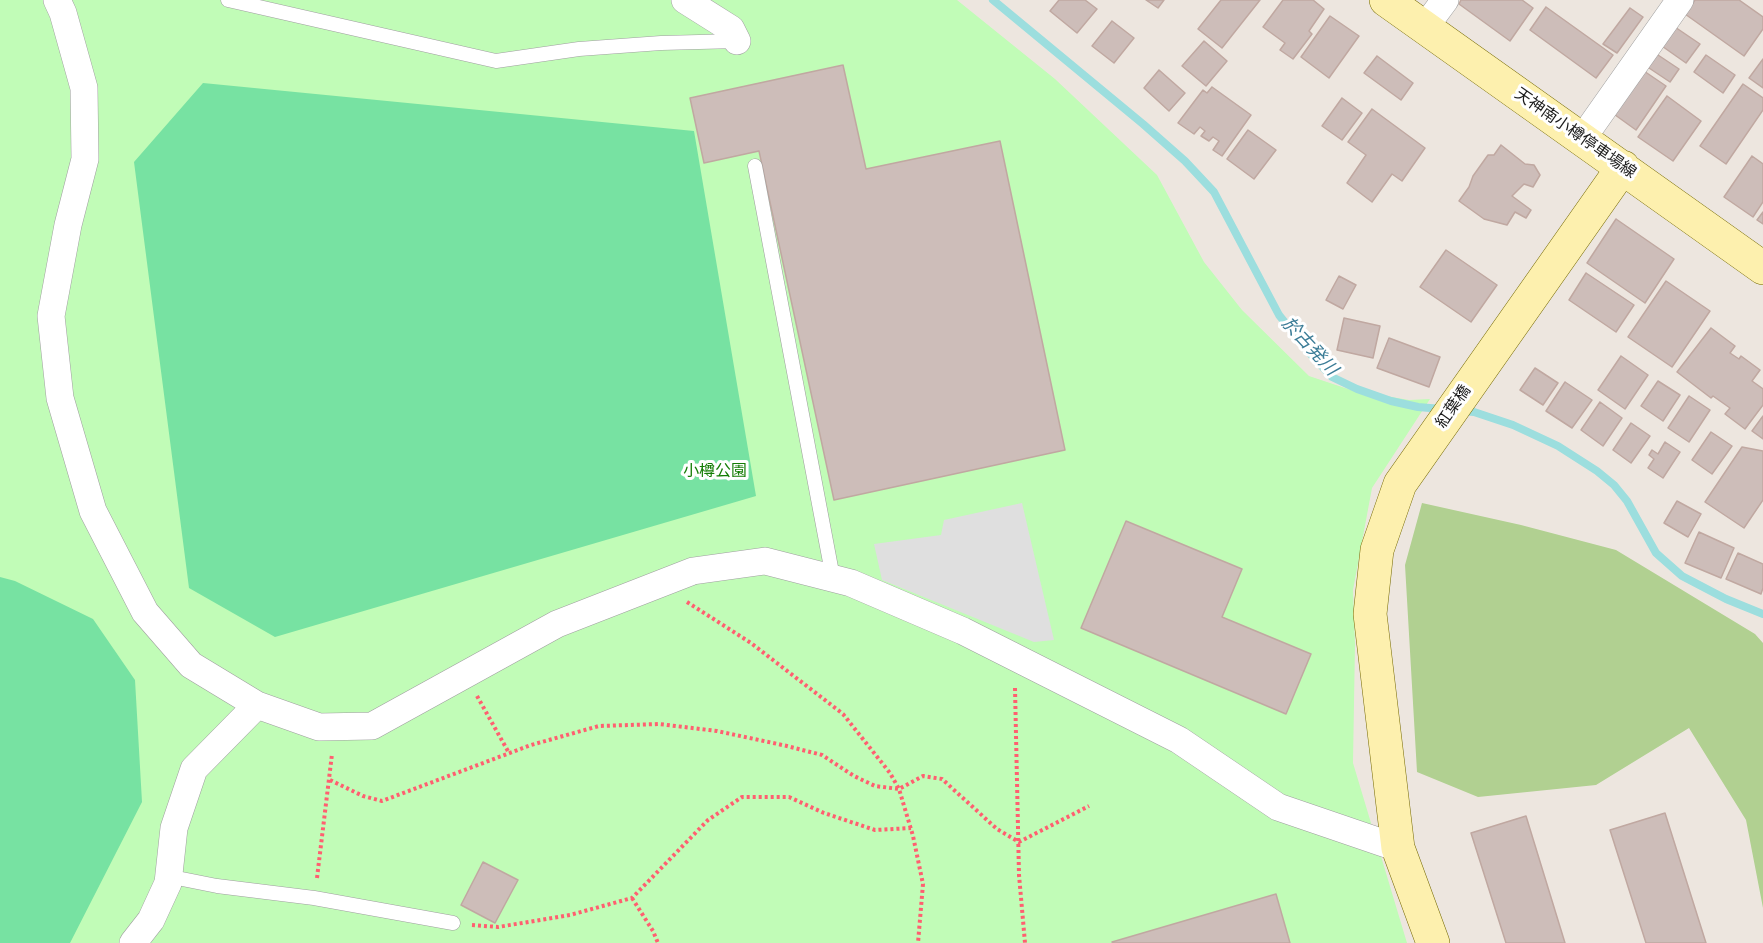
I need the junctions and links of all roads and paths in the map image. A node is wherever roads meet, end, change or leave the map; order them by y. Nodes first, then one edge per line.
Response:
1 (57, 0) edge
2 (228, 0) edge
3 (685, 0) edge
4 (1386, 0) edge
5 (1445, 0) edge
6 (1680, 0) edge
7 (1425, 27) junction
8 (737, 41) joint
9 (1582, 139) junction
10 (755, 165) dead end
11 (1623, 168) junction
12 (1763, 268) edge
13 (833, 578) junction
14 (658, 585) junction
15 (1015, 657) junction
16 (464, 675) junction
17 (256, 705) junction
18 (335, 727) junction
19 (509, 753) junction
20 (330, 780) junction
21 (899, 789) junction
22 (1089, 806) dead end
23 (910, 828) junction
24 (1018, 842) junction
25 (1398, 848) junction
26 (177, 878) dead end
27 (314, 898) junction
28 (632, 898) junction
29 (453, 923) joint
30 (133, 943) edge
31 (658, 943) edge
32 (918, 943) edge
33 (1025, 943) edge
34 (1432, 943) edge

1 - 17 street
2 - 8 lane
3 - 8 street
4 - 7 street, 天神南小樽停車場線
5 - 7 street
6 - 9 street
7 - 9 street, 天神南小樽停車場線
9 - 11 street, 天神南小樽停車場線
10 - 13 lane
11 - 12 street, 天神南小樽停車場線
11 - 25 street, 紅葉橋
13 - 14 street
13 - 15 street
14 - 16 street
14 - 21 path
15 - 24 path
15 - 25 street
16 - 18 street
16 - 19 path
17 - 18 street
17 - 30 street
18 - 20 path
19 - 20 path
19 - 21 path
20 - 27 path
21 - 23 path
21 - 24 path
22 - 24 path
23 - 28 path
23 - 32 path
24 - 33 path
25 - 34 street, 紅葉橋
26 - 27 lane
27 - 29 lane
28 - 29 path
28 - 31 path

